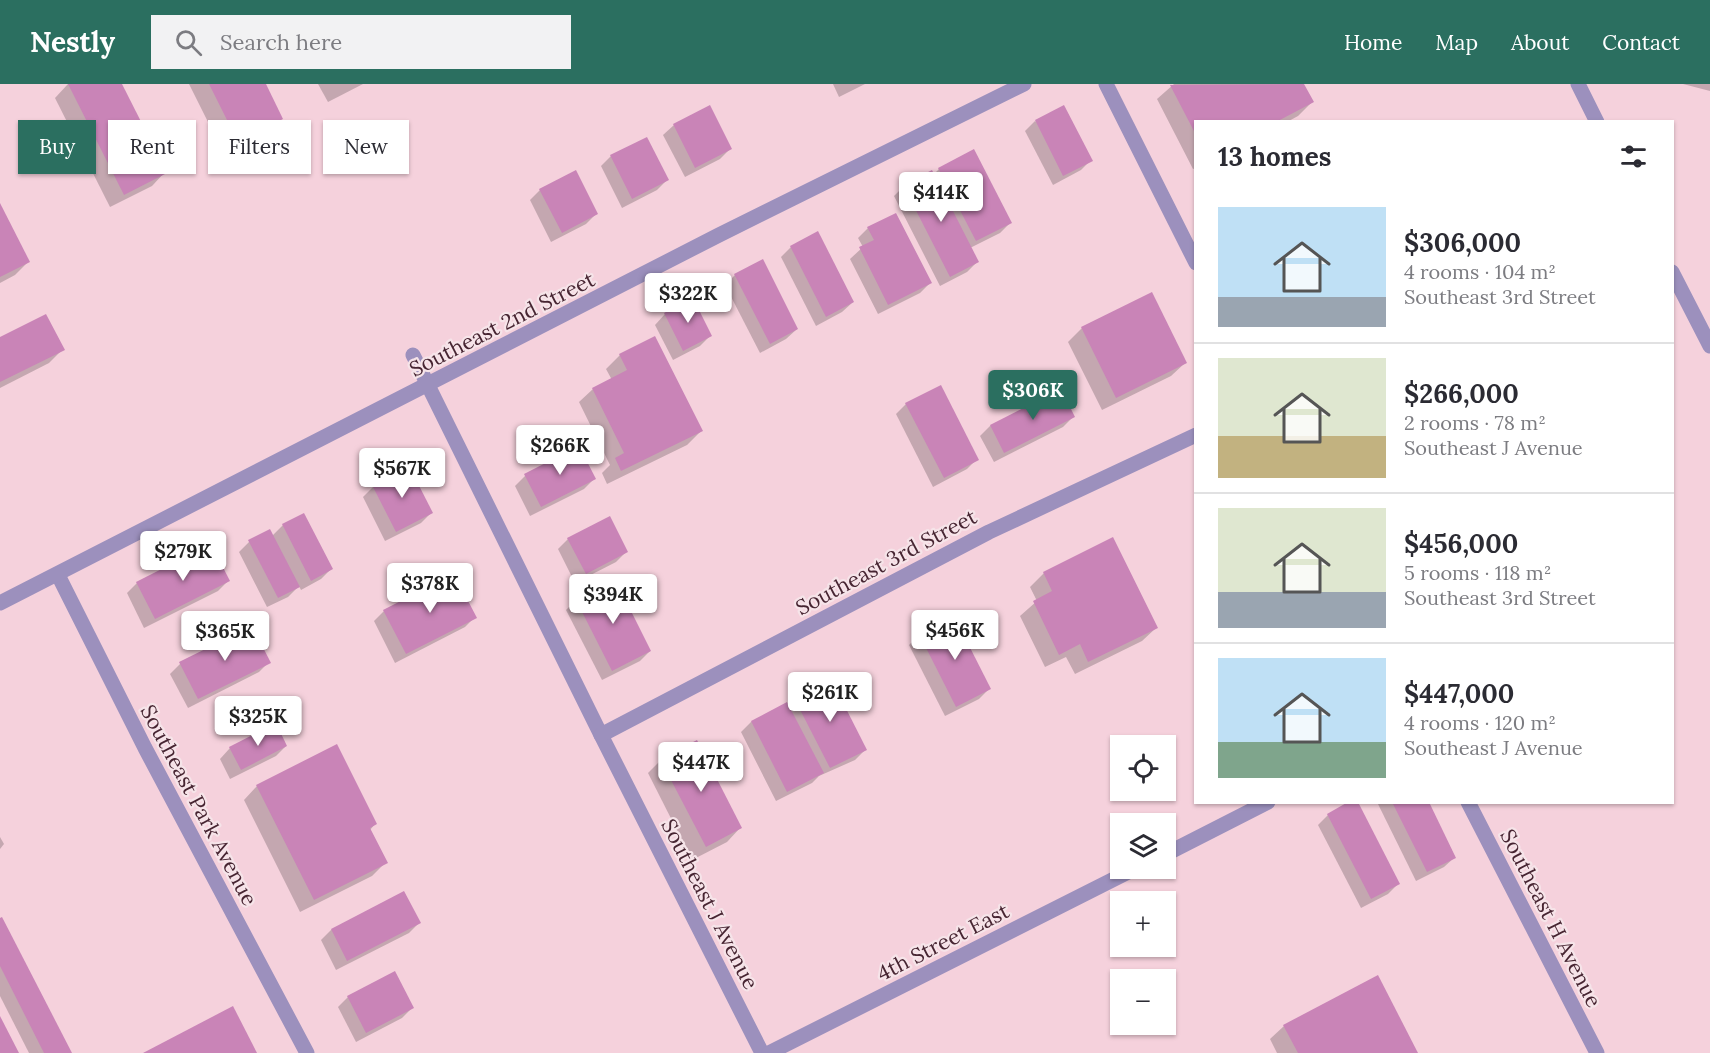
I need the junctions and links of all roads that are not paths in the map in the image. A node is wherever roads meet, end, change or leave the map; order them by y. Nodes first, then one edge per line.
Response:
1 (1024, 84) edge
2 (1106, 84) edge
3 (1578, 84) edge
4 (1596, 120) edge
5 (1194, 259) edge
6 (1674, 276) edge
7 (1710, 346) edge
8 (413, 355) dead end
9 (429, 385) junction
10 (1194, 436) edge
11 (58, 575) junction
12 (0, 603) edge
13 (601, 735) junction
14 (1264, 804) edge
15 (1469, 804) edge
16 (1176, 849) edge
17 (1114, 879) edge
18 (307, 1053) edge
19 (762, 1053) edge
20 (769, 1053) edge
21 (1597, 1053) edge

1 - 9 street, Southeast 2nd Street
2 - 5 street
3 - 4 street
6 - 7 street
8 - 9 street, Southeast J Avenue
9 - 11 street, Southeast 2nd Street
9 - 13 street, Southeast J Avenue
10 - 13 street, Southeast 3rd Street
11 - 12 street, Southeast 2nd Street
11 - 18 street, Southeast Park Avenue
13 - 19 street, Southeast J Avenue
14 - 16 street
15 - 21 street, Southeast H Avenue
17 - 20 street, 4th Street East

